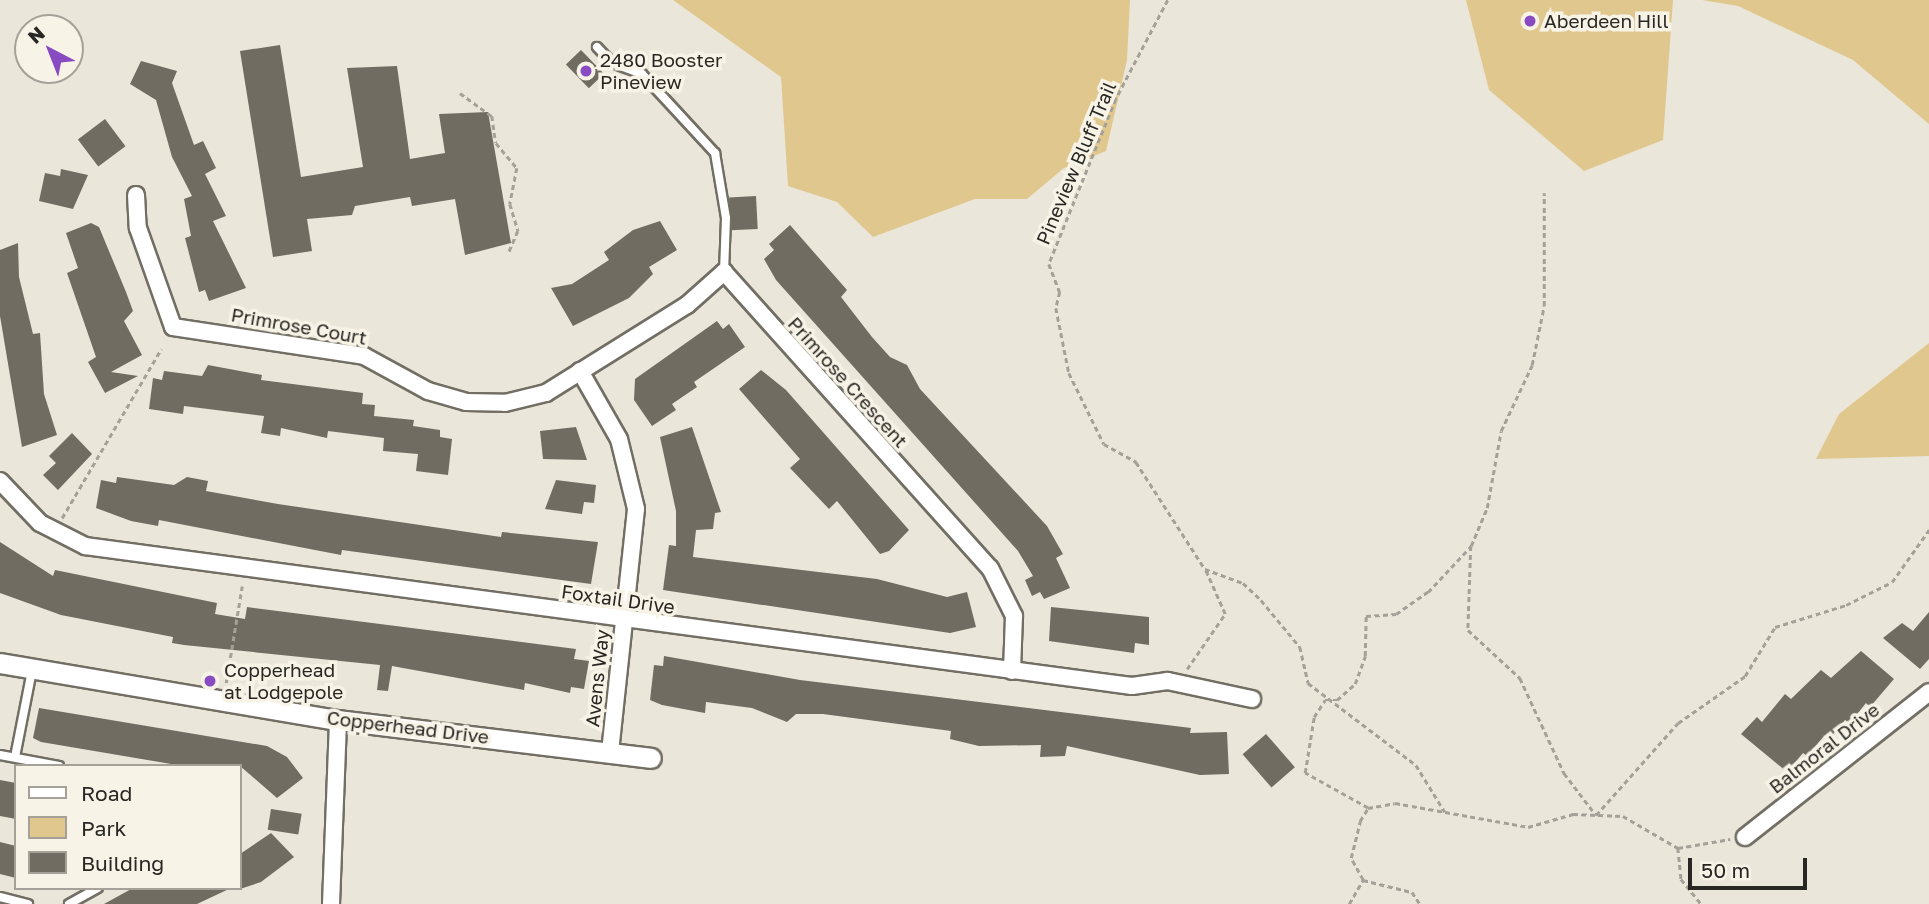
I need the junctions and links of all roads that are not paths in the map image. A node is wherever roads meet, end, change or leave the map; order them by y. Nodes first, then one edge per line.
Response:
1 (597, 47) dead end
2 (136, 195) dead end
3 (724, 272) junction
4 (580, 371) junction
5 (0, 481) edge
6 (624, 622) junction
7 (0, 663) edge
8 (32, 670) junction
9 (1012, 671) junction
10 (1929, 692) edge
11 (1252, 699) dead end
12 (338, 720) junction
13 (610, 751) junction
14 (0, 755) edge
15 (15, 757) junction
16 (651, 758) dead end
17 (49, 764) edge
18 (1745, 837) road end
19 (94, 890) edge
20 (0, 897) edge
21 (29, 904) edge
22 (69, 904) edge
23 (331, 904) edge

1 - 3 lane
2 - 4 street, Primrose Court
3 - 4 street
3 - 9 street, Primrose Crescent
4 - 6 street, Avens Way
5 - 6 street, Foxtail Drive
6 - 9 street, Foxtail Drive
6 - 13 street, Avens Way
7 - 8 street, Copperhead Drive
8 - 12 street, Copperhead Drive
8 - 15 lane
9 - 11 street, Foxtail Drive
10 - 18 street, Balmoral Drive
12 - 13 street, Copperhead Drive
12 - 23 street
13 - 16 street, Copperhead Drive
14 - 15 lane
15 - 17 lane
19 - 22 lane
20 - 21 lane

